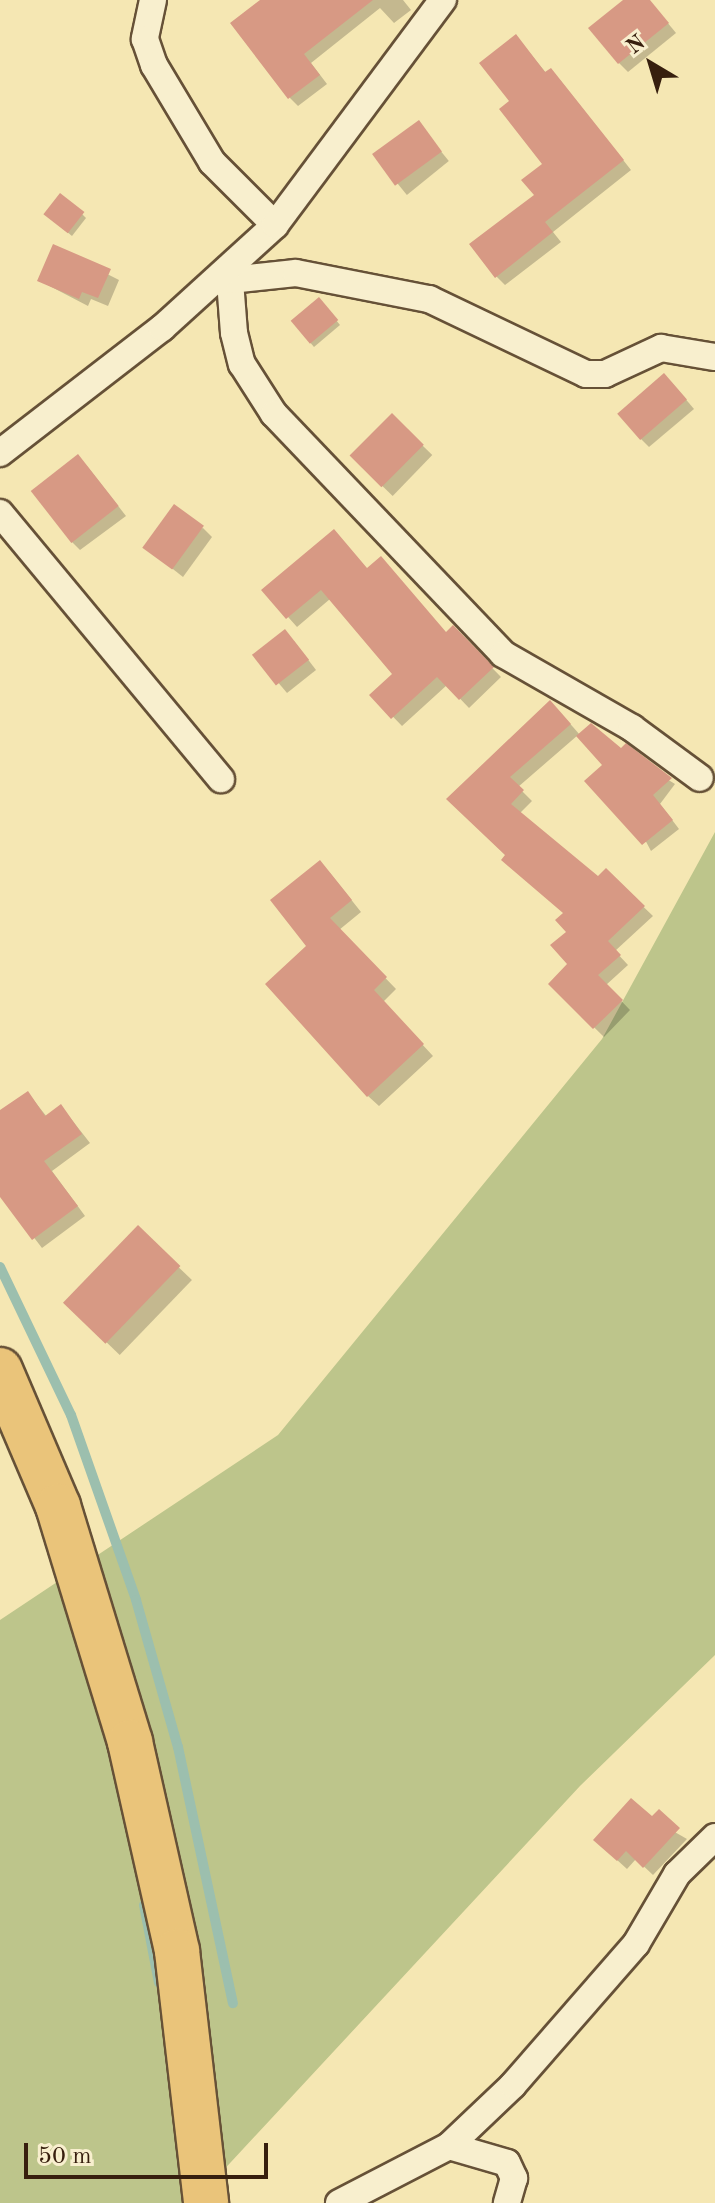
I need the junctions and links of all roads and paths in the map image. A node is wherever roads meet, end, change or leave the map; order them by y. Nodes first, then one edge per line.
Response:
1 (153, 0) edge
2 (443, 0) edge
3 (275, 225) junction
4 (229, 274) junction
5 (715, 357) edge
6 (0, 453) edge
7 (0, 513) edge
8 (700, 778) dead end
9 (221, 779) dead end
10 (0, 1370) edge
11 (715, 1837) edge
12 (449, 2146) junction
13 (206, 2203) edge
14 (339, 2203) edge
15 (507, 2203) edge

1 - 3 street
2 - 3 street
3 - 4 street
4 - 5 street
4 - 6 street
4 - 8 street
7 - 9 street
10 - 13 highway
11 - 12 street
12 - 14 street
12 - 15 street

